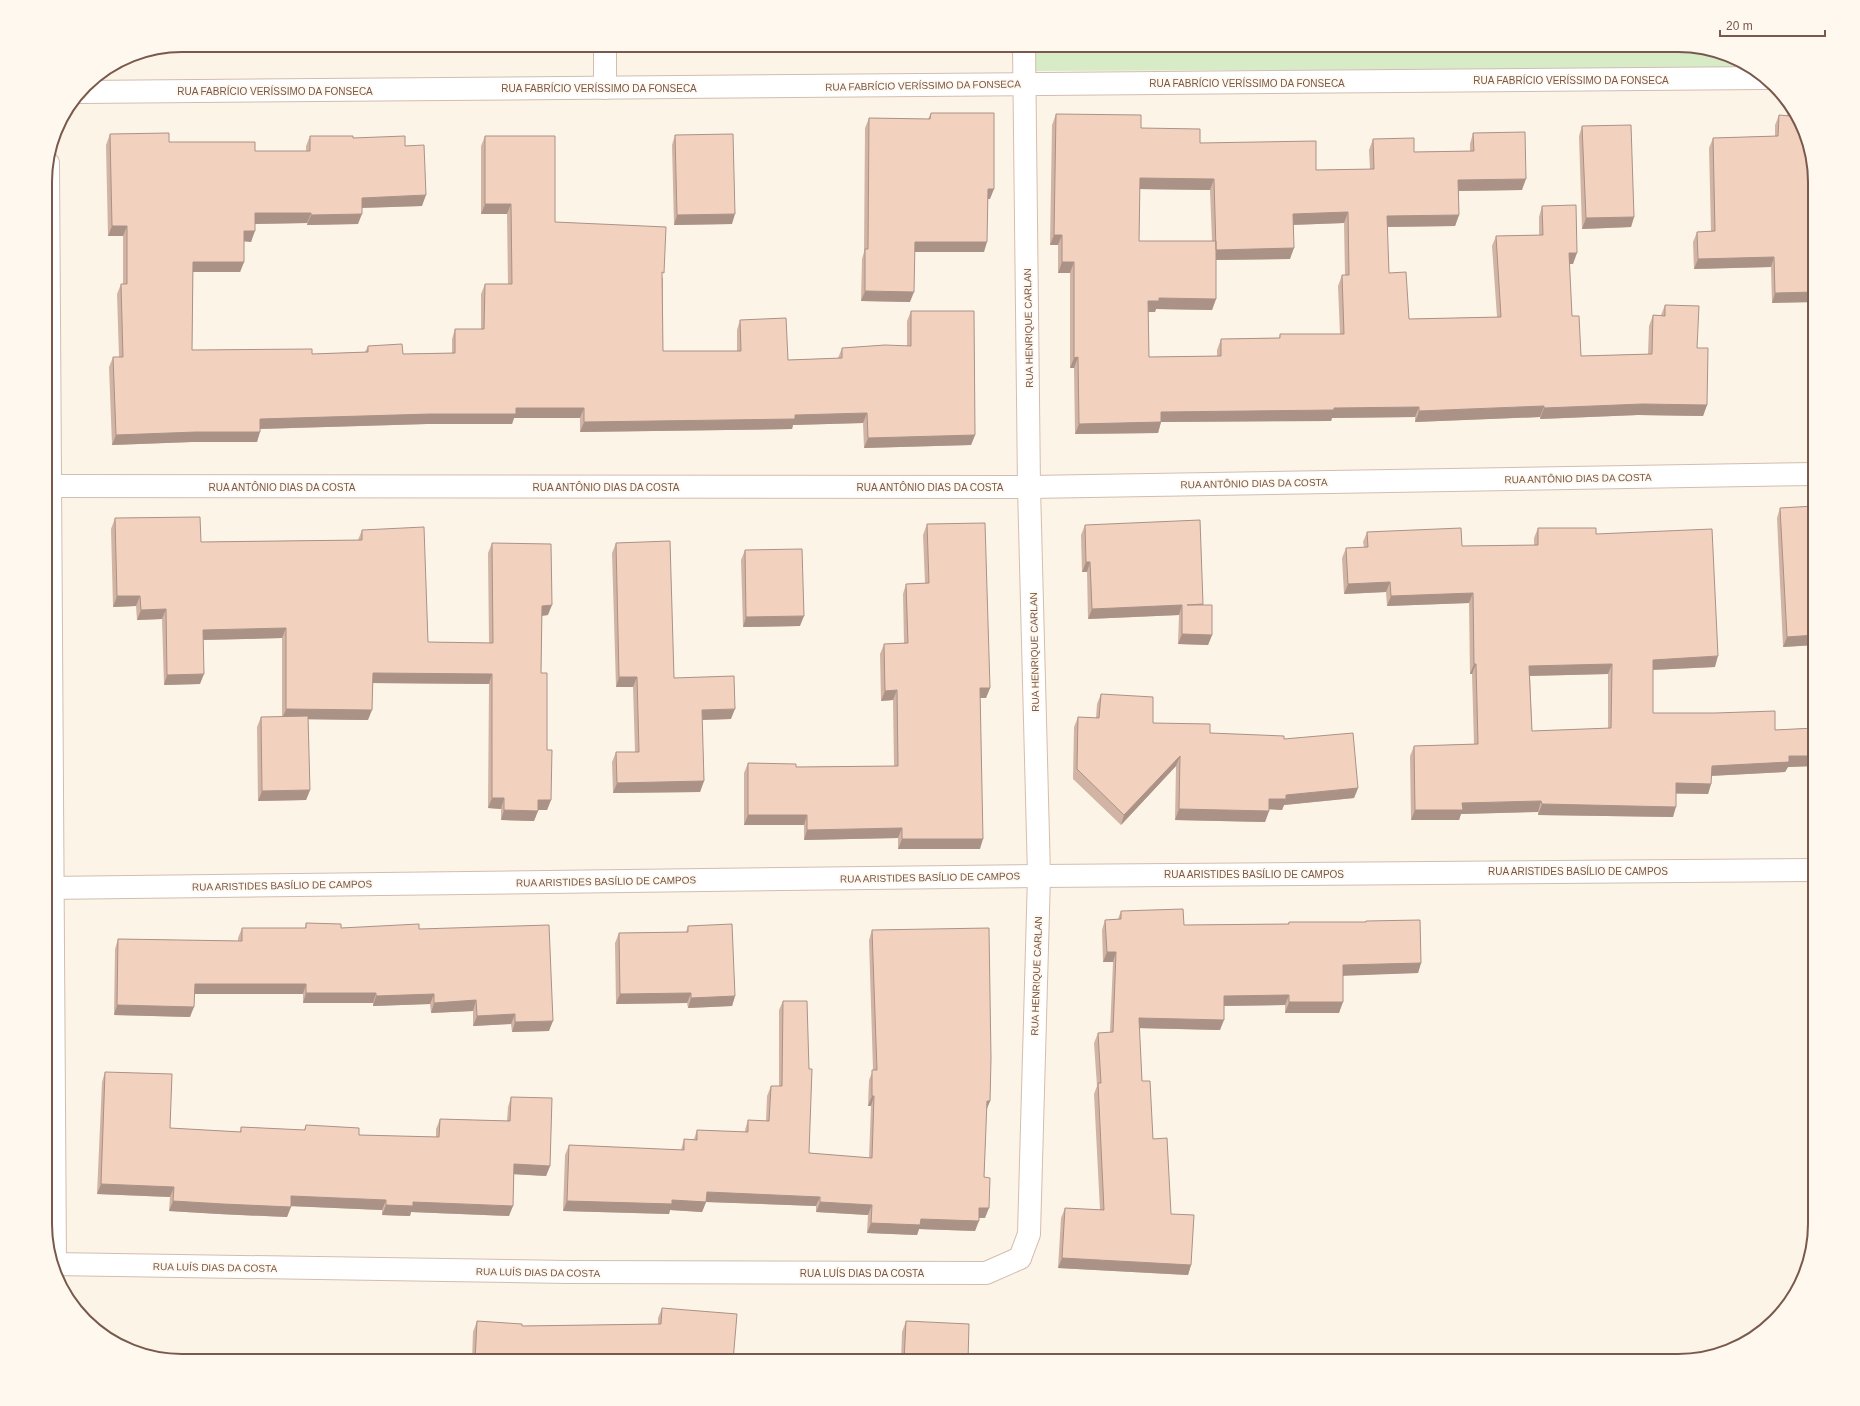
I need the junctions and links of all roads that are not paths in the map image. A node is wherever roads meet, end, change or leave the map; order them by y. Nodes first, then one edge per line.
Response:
1 (605, 52) edge
2 (1024, 52) edge
3 (1756, 78) edge
4 (1025, 84) junction
5 (606, 88) junction
6 (88, 92) edge
7 (1808, 474) edge
8 (52, 486) edge
9 (1029, 487) junction
10 (1808, 870) edge
11 (1039, 876) junction
12 (52, 888) edge
13 (52, 1114) edge
14 (54, 1245) edge
15 (1020, 1258) joint
16 (58, 1264) edge

1 - 5 street
2 - 4 street, RUA HENRIQUE CARLAN
3 - 4 street, RUA FABRÍCIO VERÍSSIMO DA FONSECA
4 - 5 street, RUA FABRÍCIO VERÍSSIMO DA FONSECA
4 - 9 street, RUA HENRIQUE CARLAN
5 - 6 street, RUA FABRÍCIO VERÍSSIMO DA FONSECA
7 - 9 street, RUA ANTÔNIO DIAS DA COSTA
8 - 9 street, RUA ANTÔNIO DIAS DA COSTA
9 - 11 street, RUA HENRIQUE CARLAN
10 - 11 street, RUA ARISTIDES BASÍLIO DE CAMPOS
11 - 12 street, RUA ARISTIDES BASÍLIO DE CAMPOS
11 - 15 street, RUA HENRIQUE CARLAN
13 - 14 street
15 - 16 street, RUA LUÍS DIAS DA COSTA

